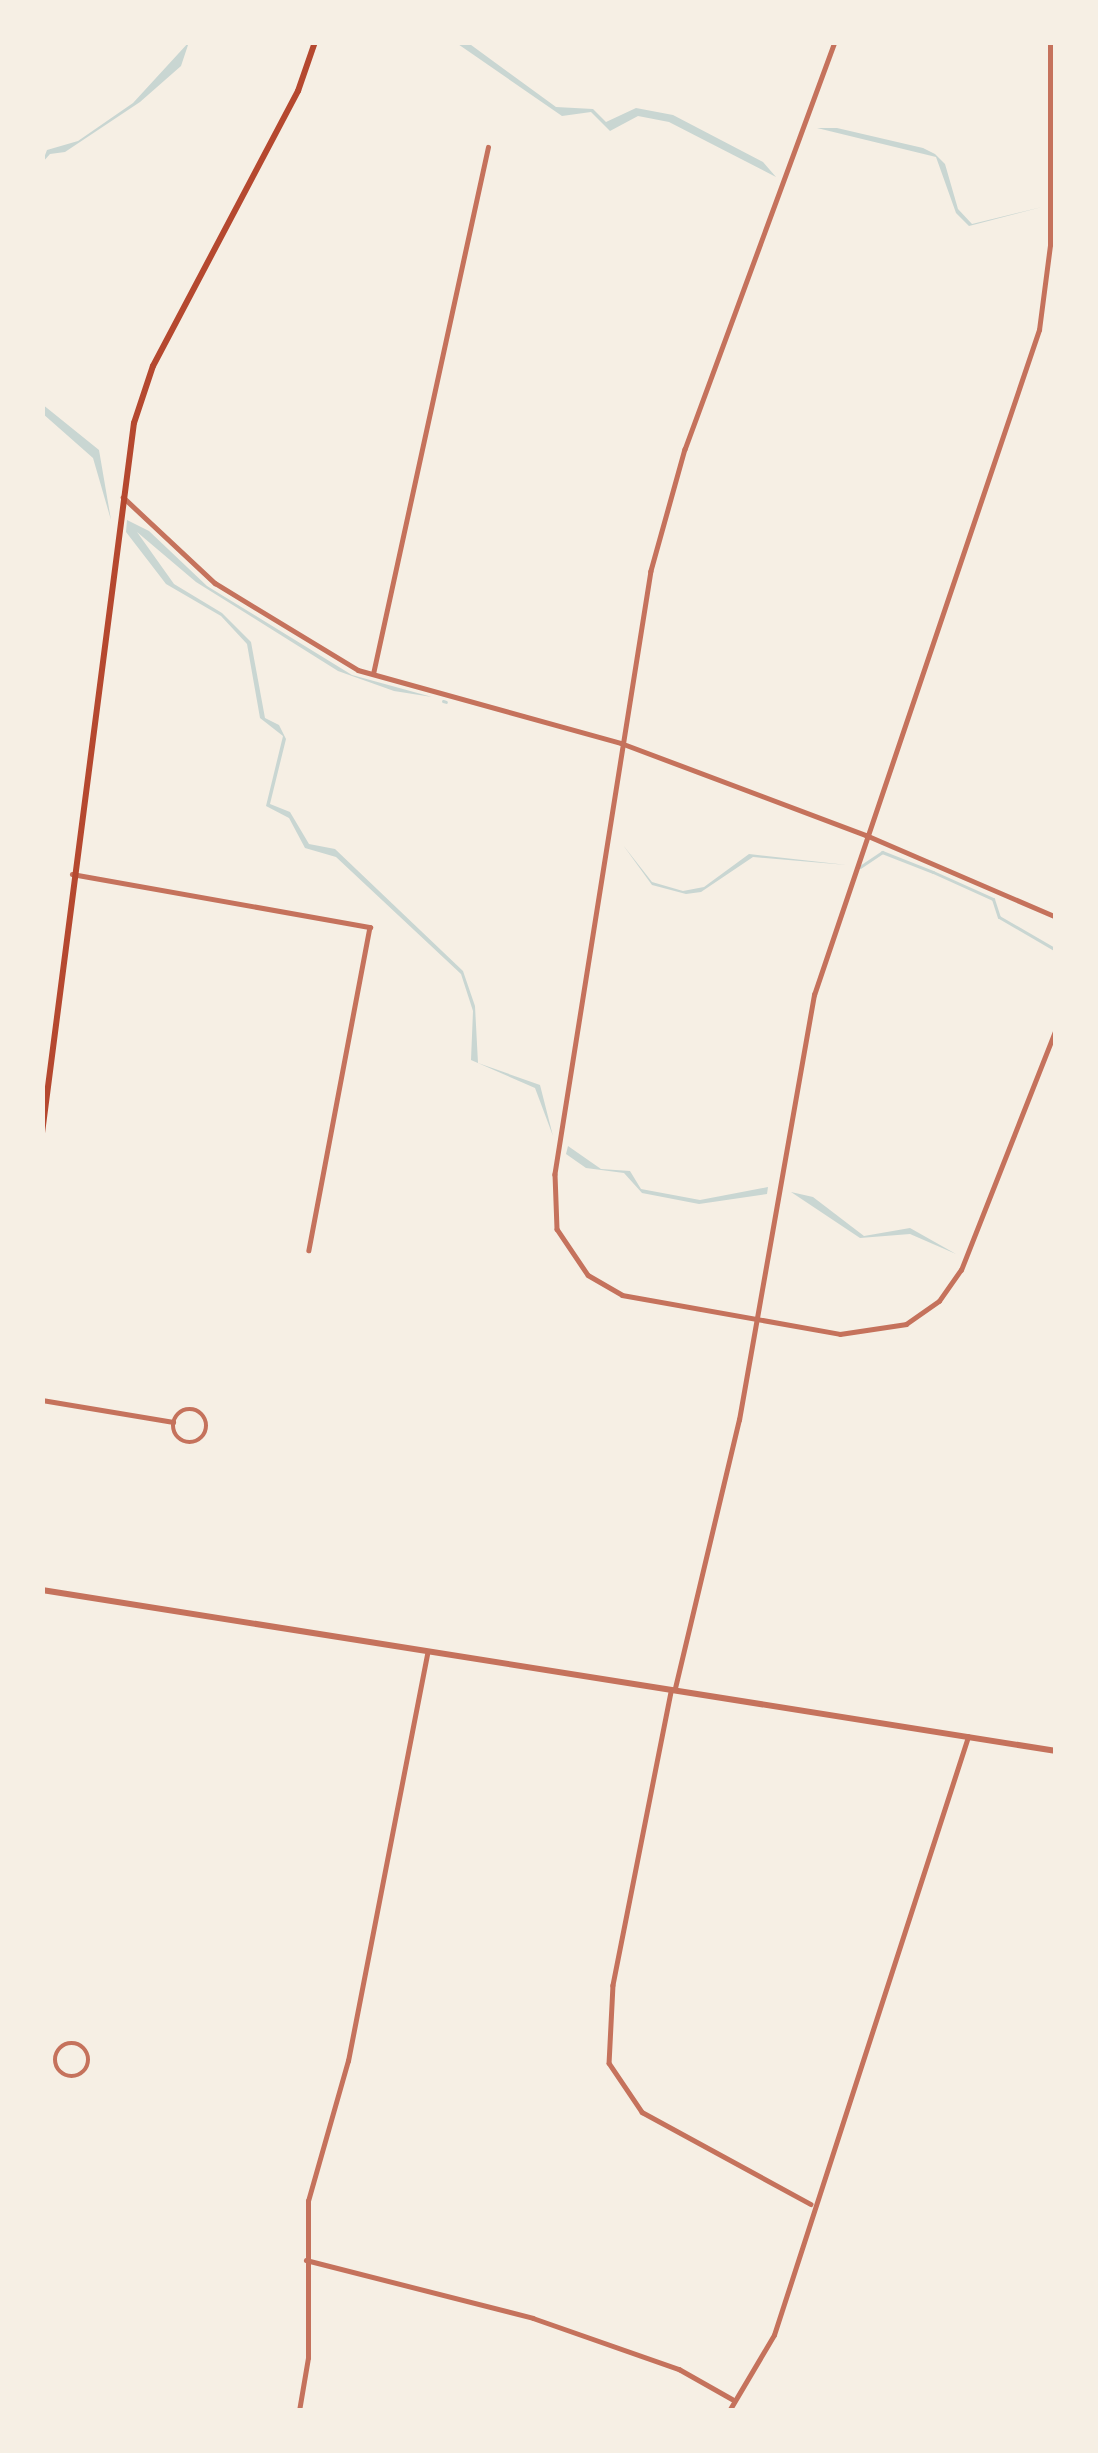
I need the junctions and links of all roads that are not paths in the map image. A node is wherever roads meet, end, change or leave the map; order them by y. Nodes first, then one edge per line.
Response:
1 (315, 42) edge
2 (835, 42) edge
3 (1051, 42) edge
4 (488, 147) dead end
5 (1054, 155) edge
6 (122, 497) junction
7 (373, 676) junction
8 (621, 743) junction
9 (866, 835) junction
10 (72, 874) junction
11 (1056, 917) edge
12 (1056, 1029) edge
13 (42, 1133) edge
14 (42, 1198) edge
15 (310, 1250) dead end
16 (42, 1290) edge
17 (756, 1319) junction
18 (42, 1400) edge
19 (173, 1422) junction
20 (42, 1590) edge
21 (427, 1654) junction
22 (673, 1693) junction
23 (968, 1737) junction
24 (1056, 1751) edge
25 (42, 2055) edge
26 (55, 2057) junction
27 (812, 2204) junction
28 (306, 2260) junction
29 (734, 2401) junction
30 (298, 2411) edge
31 (729, 2411) edge

1 - 6 main road
2 - 8 street
3 - 5 street
4 - 7 street
5 - 9 street
6 - 7 street
6 - 10 main road
7 - 8 street
8 - 9 street
8 - 17 street
9 - 11 street
9 - 17 street
10 - 13 main road
10 - 15 street
12 - 17 street
14 - 16 main road
17 - 22 street
18 - 19 street
19 - 19 street
20 - 21 street
21 - 22 street
21 - 28 street
22 - 23 street
22 - 27 street
23 - 24 street
23 - 27 street
25 - 26 street
26 - 26 street
27 - 29 street
28 - 29 street
28 - 30 street
29 - 31 street

